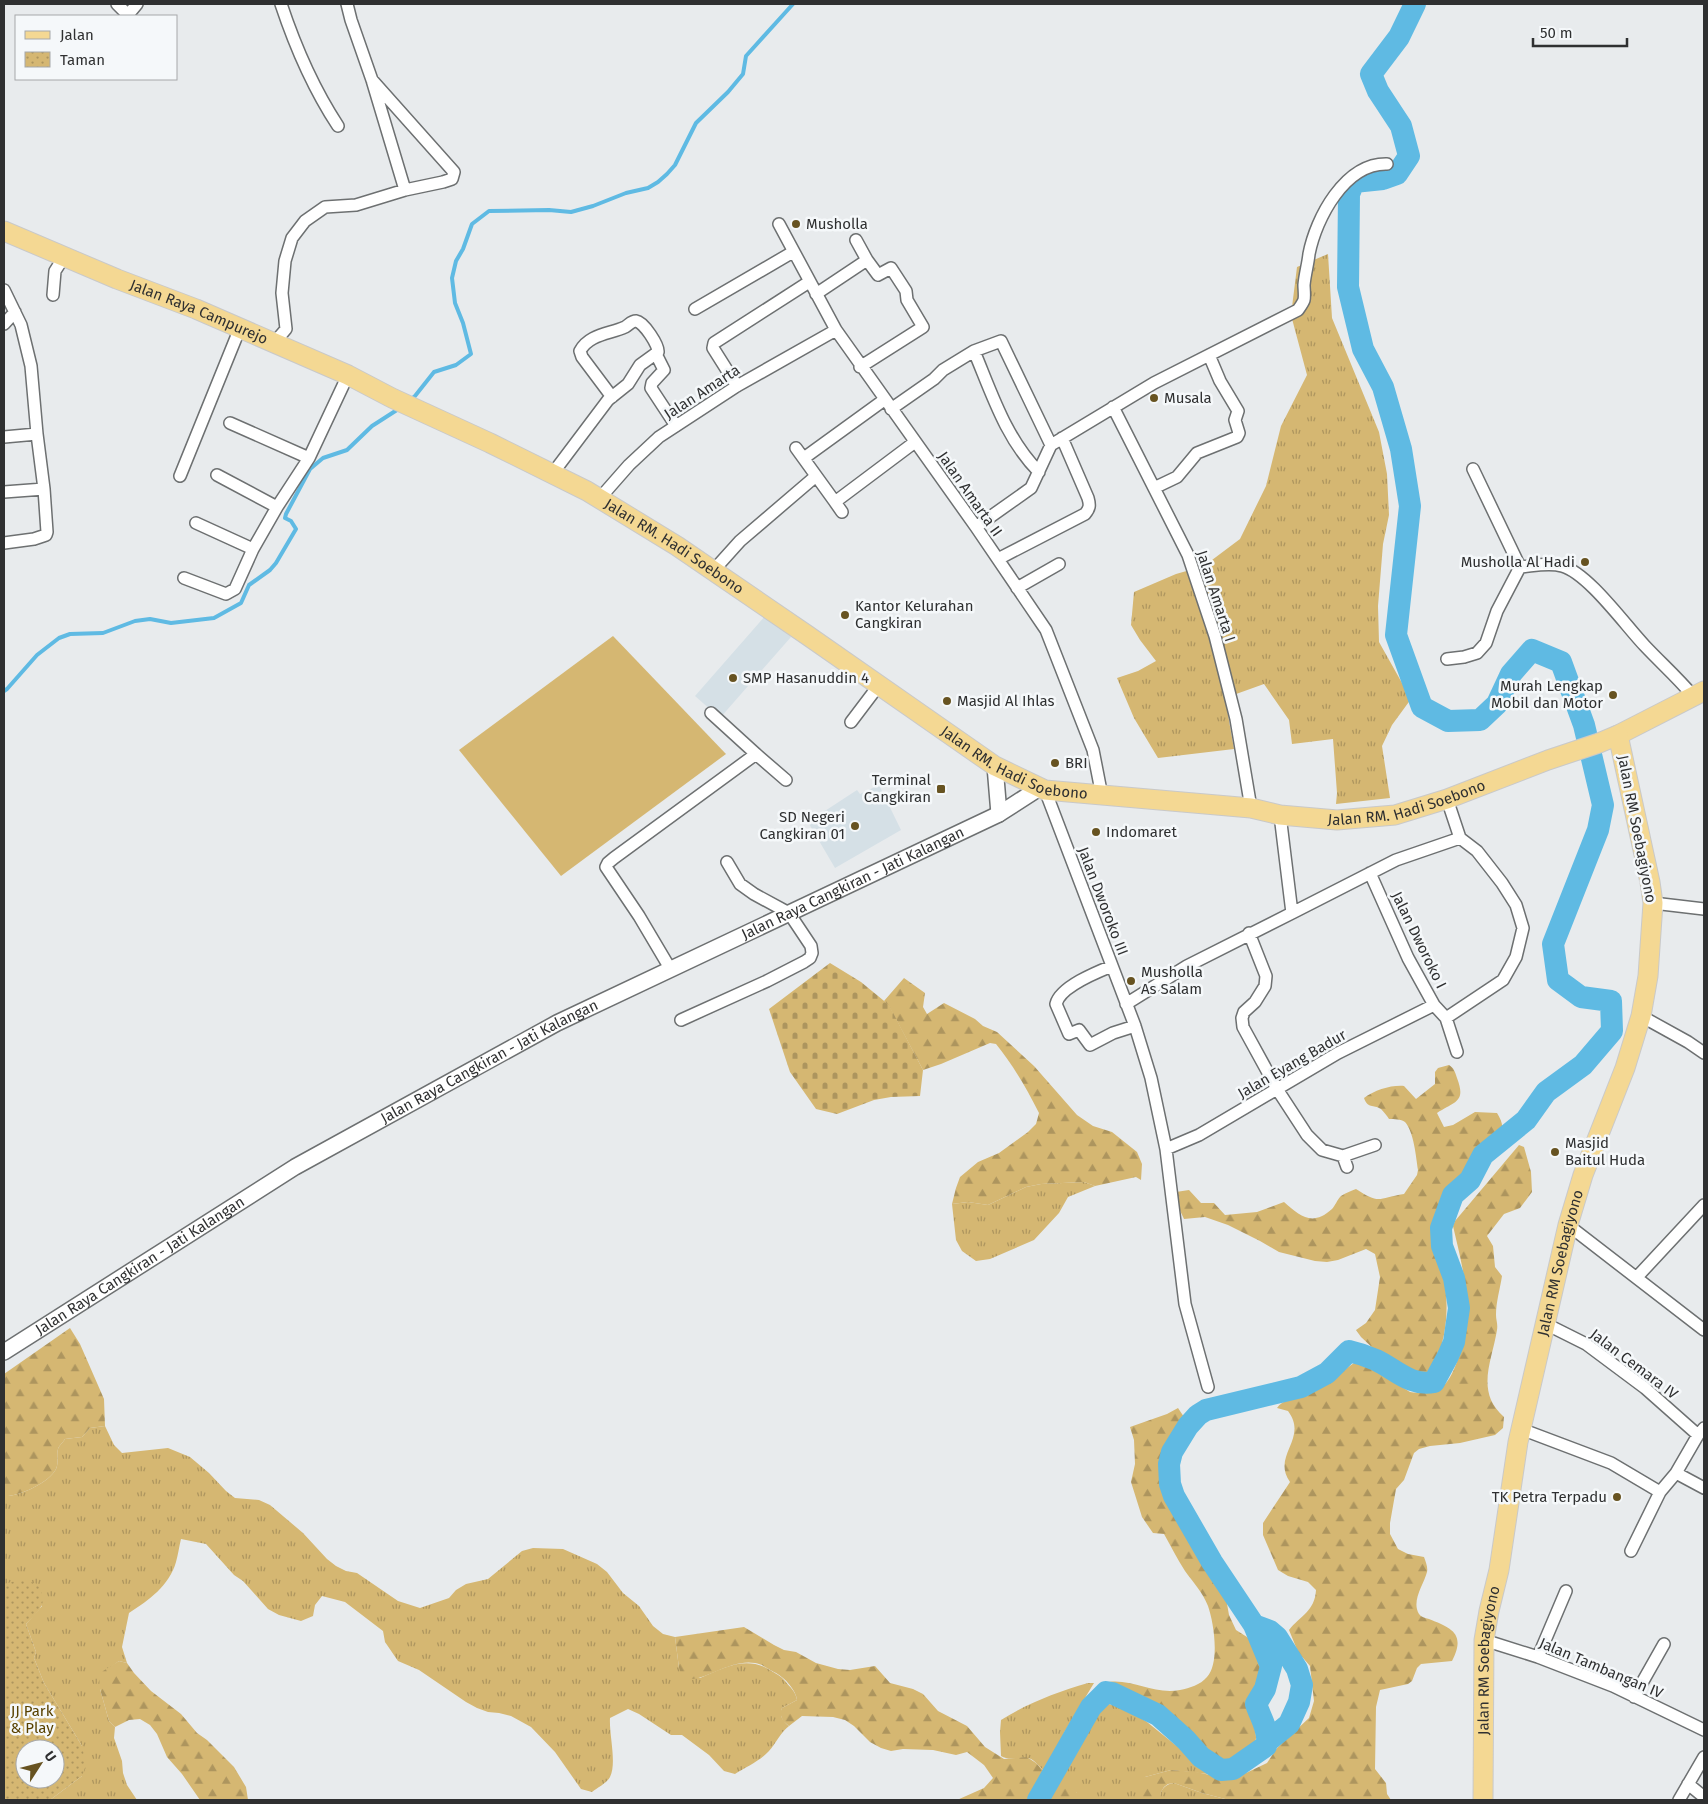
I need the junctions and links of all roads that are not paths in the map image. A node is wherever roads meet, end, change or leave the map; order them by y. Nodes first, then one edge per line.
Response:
1 (117, 4) edge
2 (138, 4) edge
3 (281, 4) edge
4 (347, 4) edge
5 (126, 15) edge
6 (128, 15) edge
7 (372, 80) junction
8 (338, 126) dead end
9 (1387, 164) dead end
10 (405, 190) junction
11 (779, 224) dead end
12 (4, 231) edge
13 (856, 240) dead end
14 (793, 252) junction
15 (64, 257) junction
16 (867, 260) junction
17 (809, 282) junction
18 (4, 290) edge
19 (816, 294) junction
20 (52, 295) dead end
21 (695, 309) dead end
22 (15, 312) junction
23 (4, 324) edge
24 (240, 328) junction
25 (836, 330) junction
26 (274, 343) junction
27 (974, 351) junction
28 (656, 354) junction
29 (1209, 355) junction
30 (860, 366) junction
31 (348, 375) junction
32 (737, 386) junction
33 (612, 396) junction
34 (392, 398) joint
35 (887, 405) junction
36 (1113, 407) junction
37 (230, 423) dead end
38 (676, 426) junction
39 (37, 434) junction
40 (4, 437) edge
41 (1062, 438) junction
42 (915, 442) junction
43 (1051, 445) junction
44 (796, 448) dead end
45 (309, 458) junction
46 (804, 458) junction
47 (1473, 469) dead end
48 (1039, 472) junction
49 (552, 473) junction
50 (217, 475) dead end
51 (180, 476) dead end
52 (816, 476) junction
53 (1154, 488) junction
54 (44, 489) junction
55 (4, 492) edge
56 (600, 498) junction
57 (835, 502) junction
58 (277, 507) junction
59 (842, 512) dead end
60 (196, 523) dead end
61 (976, 527) junction
62 (4, 543) edge
63 (252, 549) junction
64 (998, 560) junction
65 (1059, 564) dead end
66 (1520, 567) junction
67 (713, 571) junction
68 (184, 578) dead end
69 (1017, 588) junction
70 (1447, 659) dead end
71 (878, 685) junction
72 (1699, 694) edge
73 (711, 714) dead end
74 (851, 722) dead end
75 (1618, 735) junction
76 (756, 754) junction
77 (995, 766) junction
78 (786, 780) dead end
79 (1043, 789) junction
80 (1102, 796) junction
81 (1447, 799) junction
82 (1251, 808) junction
83 (999, 814) junction
84 (1280, 815) junction
85 (1460, 838) junction
86 (727, 862) dead end
87 (1370, 873) junction
88 (1653, 903) junction
89 (1704, 909) edge
90 (789, 913) junction
91 (1292, 913) junction
92 (1249, 933) junction
93 (1112, 966) junction
94 (671, 970) junction
95 (1126, 1004) junction
96 (1434, 1005) junction
97 (1641, 1016) junction
98 (1446, 1018) junction
99 (681, 1020) dead end
100 (1135, 1026) junction
101 (1457, 1052) dead end
102 (1703, 1052) edge
103 (1277, 1089) junction
104 (1375, 1145) dead end
105 (1166, 1149) junction
106 (1704, 1205) edge
107 (1568, 1225) junction
108 (1637, 1277) junction
109 (1546, 1324) junction
110 (1704, 1330) edge
111 (6, 1347) edge
112 (1208, 1387) dead end
113 (1520, 1429) junction
114 (1701, 1431) edge
115 (1676, 1473) junction
116 (1704, 1488) edge
117 (1660, 1492) junction
118 (1631, 1551) dead end
119 (1566, 1591) dead end
120 (1484, 1640) junction
121 (1664, 1644) dead end
122 (1538, 1657) junction
123 (1634, 1697) junction
124 (1704, 1730) edge
125 (1704, 1757) edge
126 (1688, 1784) junction
127 (1704, 1797) edge
128 (1483, 1800) edge
129 (1679, 1800) edge

1 - 5 street
2 - 6 street
3 - 8 street
4 - 7 street
7 - 10 street
7 - 10 street
9 - 29 street
10 - 26 street
11 - 14 street, Jalan Amarta II
12 - 15 main road, Jalan Raya Campurejo
13 - 16 street
14 - 17 street, Jalan Amarta II
14 - 21 street
15 - 20 street
15 - 24 main road, Jalan Raya Campurejo
16 - 19 street
16 - 30 street
17 - 19 street, Jalan Amarta II
17 - 32 street
18 - 22 street
19 - 25 street, Jalan Amarta II
22 - 23 street
22 - 39 street
24 - 26 main road, Jalan Raya Campurejo
24 - 51 street
25 - 30 street, Jalan Amarta II
25 - 32 street, Jalan Amarta
26 - 31 main road, Jalan Raya Campurejo
27 - 35 street
27 - 43 street
27 - 48 street
28 - 33 street
28 - 33 street
28 - 38 street
29 - 36 street
29 - 53 street
30 - 35 street, Jalan Amarta II
31 - 34 main road, Jalan Raya Campurejo
31 - 45 street
32 - 38 street, Jalan Amarta
33 - 49 street
34 - 49 main road, Jalan RM. Hadi Soebono
35 - 42 street, Jalan Amarta II
35 - 46 street
36 - 41 street
36 - 53 street, Jalan Amarta I
37 - 45 street
38 - 56 street, Jalan Amarta
39 - 40 street
39 - 54 street
41 - 43 street
41 - 64 street
42 - 57 street
42 - 61 street, Jalan Amarta II
43 - 48 street
44 - 46 street
45 - 58 street
46 - 52 street
47 - 66 street
48 - 61 street
49 - 56 main road, Jalan RM. Hadi Soebono
50 - 58 street
52 - 57 street
52 - 67 street
53 - 82 street, Jalan Amarta I
54 - 55 street
54 - 62 street
56 - 67 main road, Jalan RM. Hadi Soebono
57 - 59 street
58 - 63 street
60 - 63 street
61 - 64 street, Jalan Amarta II
63 - 68 street
64 - 69 street, Jalan Amarta II
65 - 69 street
66 - 70 street
66 - 72 street
67 - 71 main road, Jalan RM. Hadi Soebono
69 - 80 street, Jalan Amarta II
71 - 74 street
71 - 77 main road, Jalan RM. Hadi Soebono
72 - 75 main road, Jalan RM. Hadi Soebono
73 - 76 street
75 - 81 main road, Jalan RM. Hadi Soebono
75 - 88 main road, Jalan RM Soebagiyono
76 - 78 street
76 - 94 street
77 - 79 main road, Jalan RM. Hadi Soebono
77 - 83 street
79 - 80 main road, Jalan RM. Hadi Soebono
79 - 83 street, Jalan Raya Cangkiran - Jati Kalangan
79 - 93 street, Jalan Dworoko III
80 - 82 main road, Jalan RM. Hadi Soebono
81 - 84 main road, Jalan RM. Hadi Soebono
81 - 85 street
82 - 84 main road, Jalan RM. Hadi Soebono
83 - 90 street, Jalan Raya Cangkiran - Jati Kalangan
84 - 91 street
85 - 87 street
85 - 98 street
86 - 90 street
87 - 91 street
87 - 96 street, Jalan Dworoko I
88 - 89 street
88 - 97 main road, Jalan RM Soebagiyono
90 - 94 street, Jalan Raya Cangkiran - Jati Kalangan
90 - 99 street
91 - 92 street
92 - 95 street
92 - 103 street
93 - 95 street, Jalan Dworoko III
93 - 100 street
94 - 111 street, Jalan Raya Cangkiran - Jati Kalangan
95 - 100 street, Jalan Dworoko III
96 - 98 street, Jalan Dworoko I
96 - 103 street, Jalan Eyang Badur
97 - 102 street
97 - 107 main road, Jalan RM Soebagiyono
98 - 101 street
100 - 105 street, Jalan Dworoko III
103 - 104 street
103 - 105 street, Jalan Eyang Badur
105 - 112 street, Jalan Dworoko III
106 - 108 street
107 - 108 street
107 - 109 main road, Jalan RM Soebagiyono
108 - 110 street
109 - 113 main road, Jalan RM Soebagiyono
109 - 114 street, Jalan Cemara IV
113 - 117 street
113 - 120 main road, Jalan RM Soebagiyono
114 - 115 street
115 - 116 street
115 - 117 street
117 - 118 street
119 - 122 street
120 - 122 street, Jalan Tambangan IV
120 - 128 main road, Jalan RM Soebagiyono
121 - 123 street
122 - 123 street, Jalan Tambangan IV
123 - 124 street, Jalan Tambangan IV
125 - 126 street
126 - 127 street
126 - 129 street

